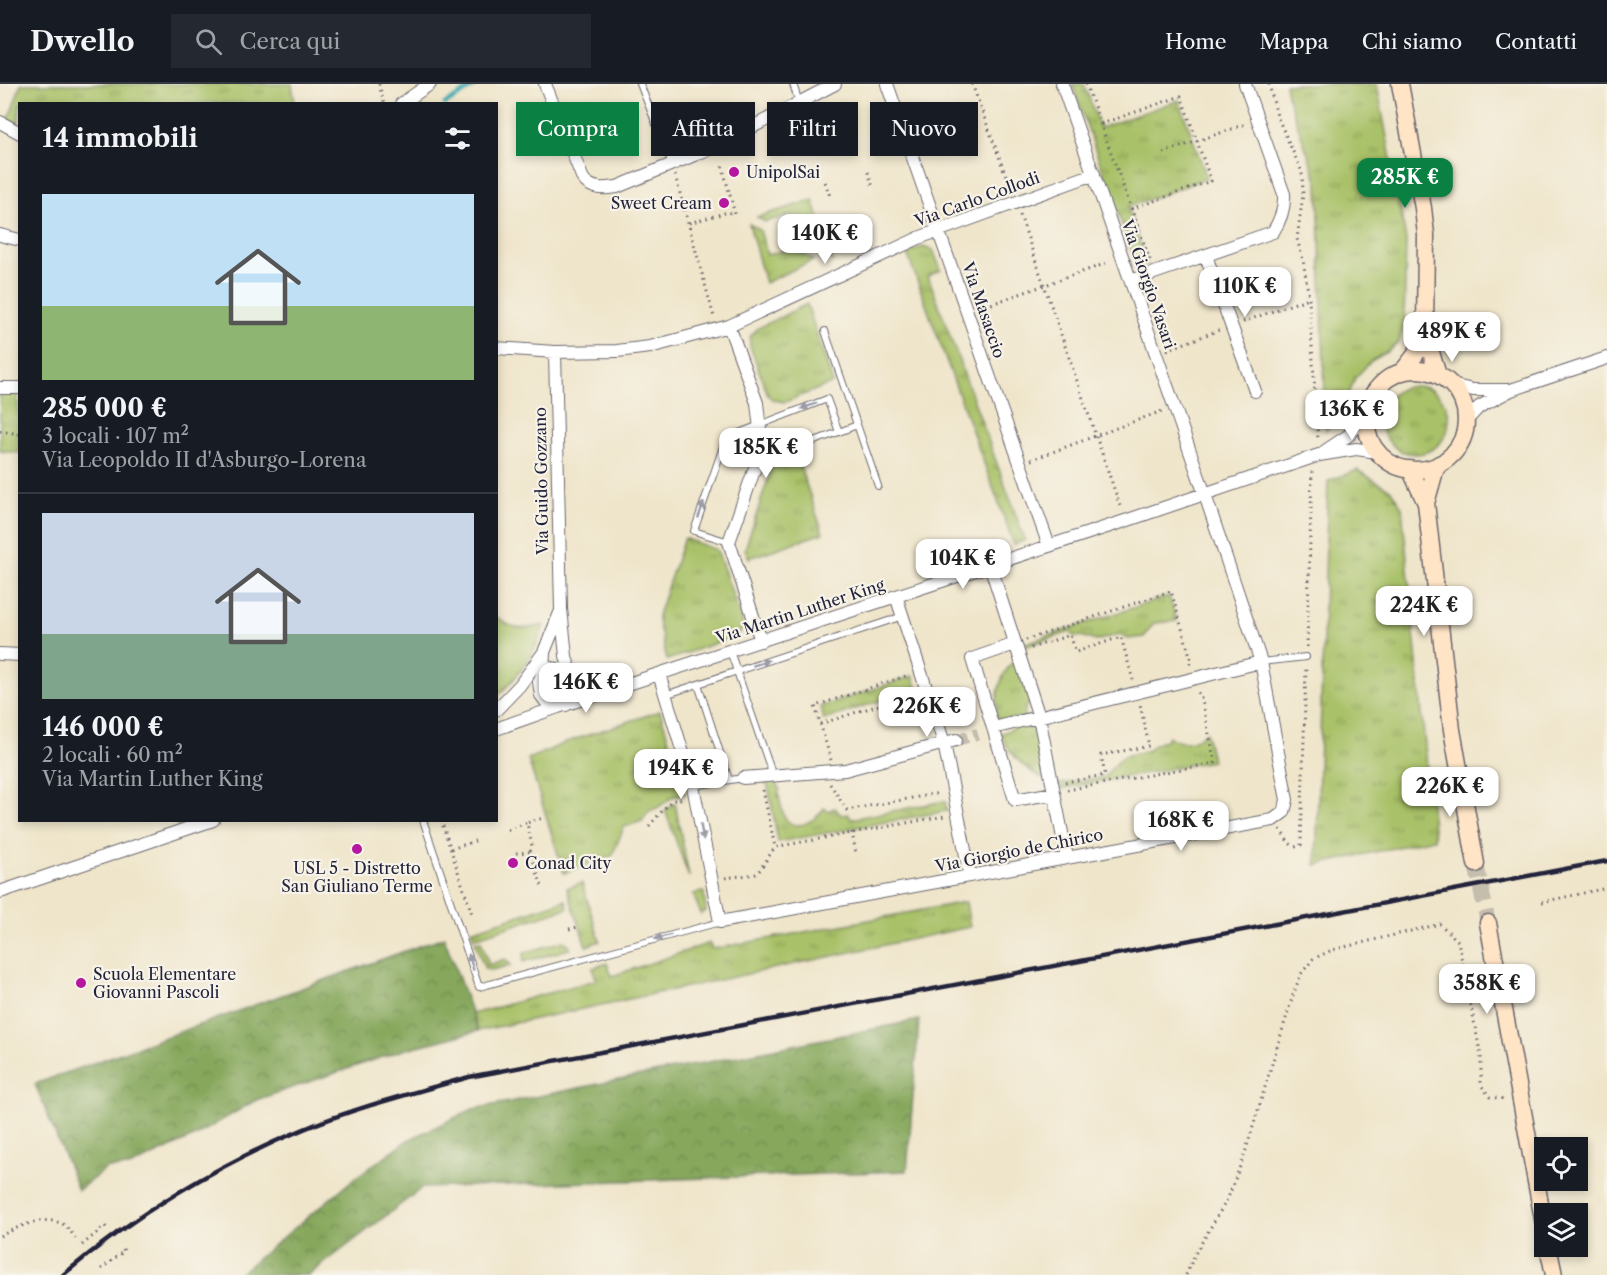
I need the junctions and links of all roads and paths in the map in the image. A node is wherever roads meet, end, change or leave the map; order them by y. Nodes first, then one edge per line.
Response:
1 (379, 84) edge
2 (430, 84) edge
3 (545, 84) edge
4 (640, 84) edge
5 (793, 84) edge
6 (835, 84) edge
7 (887, 84) edge
8 (972, 84) edge
9 (1062, 84) edge
10 (1086, 84) edge
11 (1245, 84) edge
12 (1269, 84) edge
13 (1400, 84) edge
14 (384, 102) edge
15 (404, 102) edge
16 (799, 102) edge
17 (801, 102) edge
18 (1277, 116) junction
19 (767, 120) edge
20 (1258, 120) junction
21 (0, 122) edge
22 (1101, 124) junction
23 (18, 134) edge
24 (18, 135) edge
25 (0, 136) edge
26 (1197, 141) junction
27 (1162, 153) dead end
28 (673, 165) junction
29 (722, 165) dead end
30 (868, 172) dead end
31 (1094, 174) junction
32 (825, 182) dead end
33 (873, 187) dead end
34 (831, 199) dead end
35 (1015, 202) junction
36 (1131, 210) junction
37 (688, 223) junction
38 (938, 230) junction
39 (0, 235) edge
40 (18, 240) edge
41 (1206, 256) junction
42 (1111, 261) dead end
43 (1154, 273) junction
44 (1131, 281) junction
45 (1045, 285) junction
46 (975, 309) dead end
47 (715, 318) dead end
48 (729, 326) junction
49 (825, 331) dead end
50 (1425, 333) junction
51 (498, 348) edge
52 (555, 352) junction
53 (1607, 358) edge
54 (1402, 372) junction
55 (1444, 380) junction
56 (0, 388) edge
57 (18, 388) edge
58 (1511, 390) junction
59 (1255, 391) dead end
60 (1164, 410) dead end
61 (1366, 417) junction
62 (761, 423) junction
63 (1466, 423) junction
64 (857, 425) junction
65 (0, 431) edge
66 (839, 432) junction
67 (18, 434) edge
68 (1096, 436) junction
69 (1318, 450) junction
70 (1378, 452) junction
71 (1029, 461) dead end
72 (757, 462) junction
73 (1439, 464) junction
74 (1410, 469) junction
75 (878, 486) dead end
76 (1205, 494) junction
77 (1426, 503) junction
78 (1122, 511) dead end
79 (729, 542) junction
80 (1049, 546) junction
81 (990, 566) junction
82 (896, 596) junction
83 (561, 609) junction
84 (903, 616) junction
85 (761, 641) junction
86 (1016, 648) junction
87 (729, 651) junction
88 (544, 652) junction
89 (0, 654) edge
90 (18, 655) edge
91 (1306, 657) dead end
92 (1261, 662) junction
93 (737, 671) junction
94 (921, 671) junction
95 (543, 673) junction
96 (659, 674) junction
97 (572, 676) junction
98 (1186, 680) junction
99 (698, 684) junction
100 (927, 690) junction
101 (1137, 692) junction
102 (598, 695) junction
103 (665, 695) junction
104 (562, 706) junction
105 (498, 708) edge
106 (1039, 717) junction
107 (820, 724) junction
108 (498, 728) edge
109 (993, 728) junction
110 (950, 741) junction
111 (828, 771) junction
112 (773, 776) junction
113 (747, 777) junction
114 (729, 780) junction
115 (1053, 788) junction
116 (694, 790) junction
117 (954, 791) junction
118 (958, 814) junction
119 (543, 818) dead end
120 (1273, 820) junction
121 (207, 822) edge
122 (424, 822) edge
123 (442, 822) edge
124 (527, 823) junction
125 (649, 826) dead end
126 (508, 830) dead end
127 (852, 832) junction
128 (475, 841) dead end
129 (1300, 845) dead end
130 (775, 847) junction
131 (451, 849) junction
132 (530, 852) junction
133 (516, 853) dead end
134 (856, 854) dead end
135 (1067, 858) junction
136 (1476, 864) tunnel mouth
137 (970, 876) junction
138 (712, 880) junction
139 (1607, 888) edge
140 (543, 889) dead end
141 (0, 892) edge
142 (1542, 902) dead end
143 (472, 914) dead end
144 (720, 922) junction
145 (1488, 924) tunnel mouth
146 (578, 927) dead end
147 (569, 929) dead end
148 (1520, 1101) junction
149 (1540, 1203) edge
150 (108, 1230) dead end
151 (0, 1236) edge
152 (77, 1240) dead end
153 (82, 1245) dead end
154 (123, 1249) dead end
155 (1550, 1257) edge
156 (101, 1269) dead end
157 (1186, 1275) edge
158 (1554, 1275) edge

1 - 14 path
2 - 15 street
3 - 28 street
4 - 28 lane
5 - 16 lane
6 - 17 street
7 - 38 street, Via Masaccio
8 - 35 path
9 - 31 street, Via Giorgio Vasari
10 - 22 path
11 - 20 street
12 - 18 path
13 - 50 street
18 - 20 path
18 - 69 path
19 - 28 street
20 - 26 path
20 - 41 street
21 - 23 street
22 - 26 path
22 - 36 path
24 - 25 street
26 - 27 path
26 - 36 path
28 - 37 path
29 - 37 path
30 - 33 path
31 - 35 street, Via Carlo Collodi
31 - 44 street, Via Giorgio Vasari
32 - 34 path
35 - 38 street, Via Carlo Collodi
35 - 45 path
36 - 43 path
37 - 47 path
38 - 48 street, Via Carlo Collodi
38 - 80 street, Via Masaccio
39 - 40 street
41 - 43 street
41 - 59 street
42 - 45 path
43 - 44 street
44 - 76 street, Via Giorgio Vasari
45 - 46 path
45 - 68 path
48 - 52 street, Via Carlo Collodi
48 - 62 street
49 - 64 lane
50 - 54 street
50 - 55 street
51 - 52 street, Via Carlo Collodi
52 - 83 street, Via Guido Gozzano
53 - 58 street
54 - 55 street
54 - 61 street
55 - 58 street
55 - 63 street
56 - 57 street
58 - 63 street
60 - 68 path
61 - 69 street
61 - 70 street
66 -> 62 lane
62 - 72 street
79 -> 62 lane
63 - 73 street
64 - 66 lane
64 - 75 lane
65 - 67 path
66 - 72 lane
68 - 71 path
68 - 78 path
69 - 70 street
69 - 76 street, Via Martin Luther King
70 - 74 street
72 - 79 street
73 - 74 street
73 - 77 street
74 - 77 street
76 - 80 street, Via Martin Luther King
76 - 92 street
77 - 136 street
79 - 85 street
80 - 81 street, Via Martin Luther King
81 - 82 street, Via Martin Luther King
81 - 86 street
82 - 84 street
82 - 85 street, Via Martin Luther King
83 - 88 street, Via Guido Gozzano
83 - 97 street, Via Guido Gozzano
93 -> 84 lane
84 - 94 street
85 - 87 street, Via Martin Luther King
86 - 98 path
86 - 101 path
86 - 106 street
86 - 109 street
87 - 93 lane
87 - 96 street, Via Martin Luther King
88 - 95 street, Via Guido Gozzano
88 - 105 street, Via Guido Gozzano
89 - 90 street
91 - 92 lane
92 - 98 street
92 - 120 street
93 - 99 lane
93 - 112 lane
94 - 100 street
94 - 107 path
95 - 97 street
95 - 104 street, Via Guido Gozzano
96 - 102 street, Via Martin Luther King
96 - 103 street
97 - 102 street
97 - 104 street, Via Guido Gozzano
98 - 101 street
98 - 115 path
99 - 103 lane
99 - 114 lane
100 - 107 path
100 - 110 street
101 - 106 street
101 - 115 path
102 - 104 street, Via Martin Luther King
103 - 116 street
104 - 108 street, Via Martin Luther King
106 - 109 street
106 - 115 street
107 - 111 path
109 - 115 street
110 - 111 street
110 - 117 street
111 - 112 street
111 - 117 path
112 - 113 street
113 - 114 lane
113 - 130 path
114 - 116 lane
115 - 135 street
116 - 125 path
116 -> 138 street
117 - 118 street
118 - 127 path
118 - 137 street
119 - 124 path
120 - 129 path
120 - 135 street, Via Giorgio de Chirico
121 - 141 street
144 -> 122 lane
123 - 131 path
124 - 126 path
124 - 132 path
127 - 130 path
127 - 134 path
128 - 131 path
130 - 138 path
131 - 143 path
132 - 133 path
132 - 140 path
135 - 137 street, Via Giorgio de Chirico
137 - 144 street, Via Giorgio de Chirico
138 - 144 street
139 - 142 path
145 - 148 street
146 - 147 path
148 - 149 street
148 - 157 path
150 - 153 path
151 - 152 path
154 - 156 path
155 - 158 street

